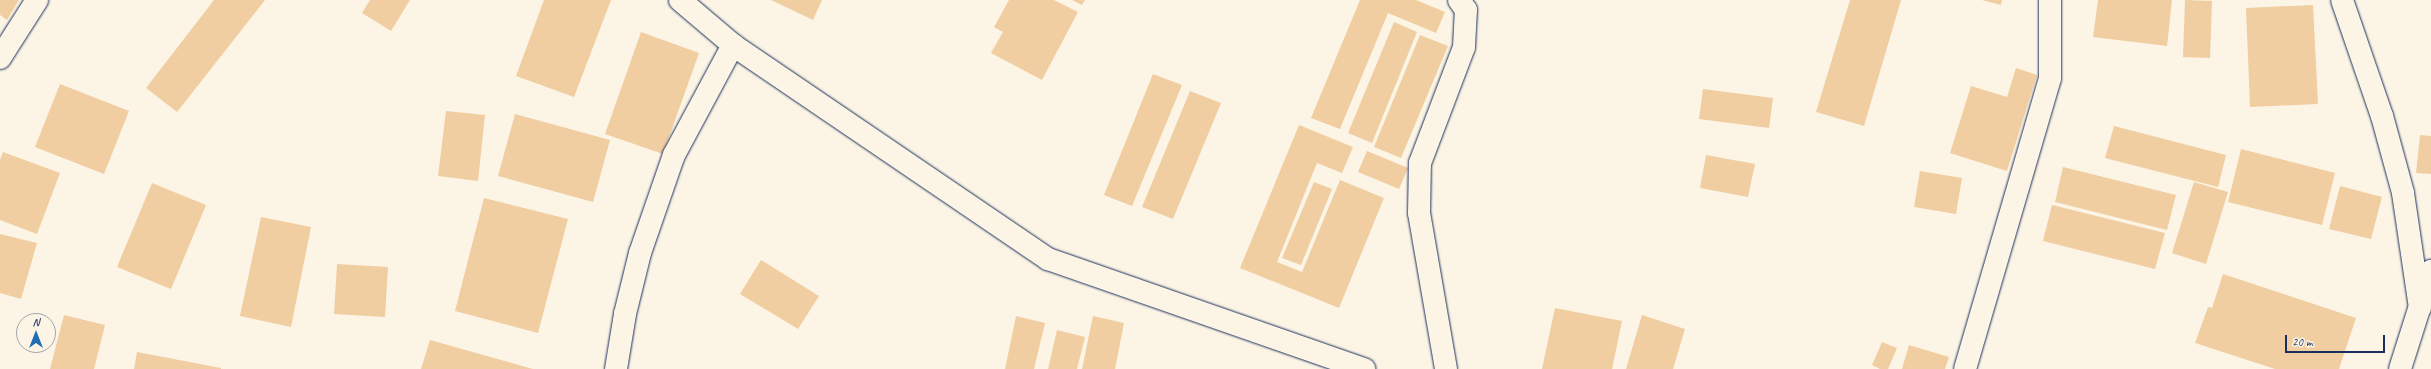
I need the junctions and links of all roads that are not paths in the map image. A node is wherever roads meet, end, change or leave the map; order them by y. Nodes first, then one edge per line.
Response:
1 (38, 0) edge
2 (680, 0) edge
3 (1459, 0) edge
4 (2050, 0) edge
5 (2342, 0) edge
6 (734, 44) junction
7 (0, 58) edge
8 (2431, 271) edge
9 (2420, 308) junction
10 (616, 369) edge
11 (1364, 369) edge
12 (1446, 369) edge
13 (1965, 369) edge
14 (2400, 369) edge

1 - 7 street
2 - 6 street
3 - 12 street
4 - 13 street
5 - 9 street
6 - 10 street
6 - 11 street
8 - 9 street
9 - 14 street

